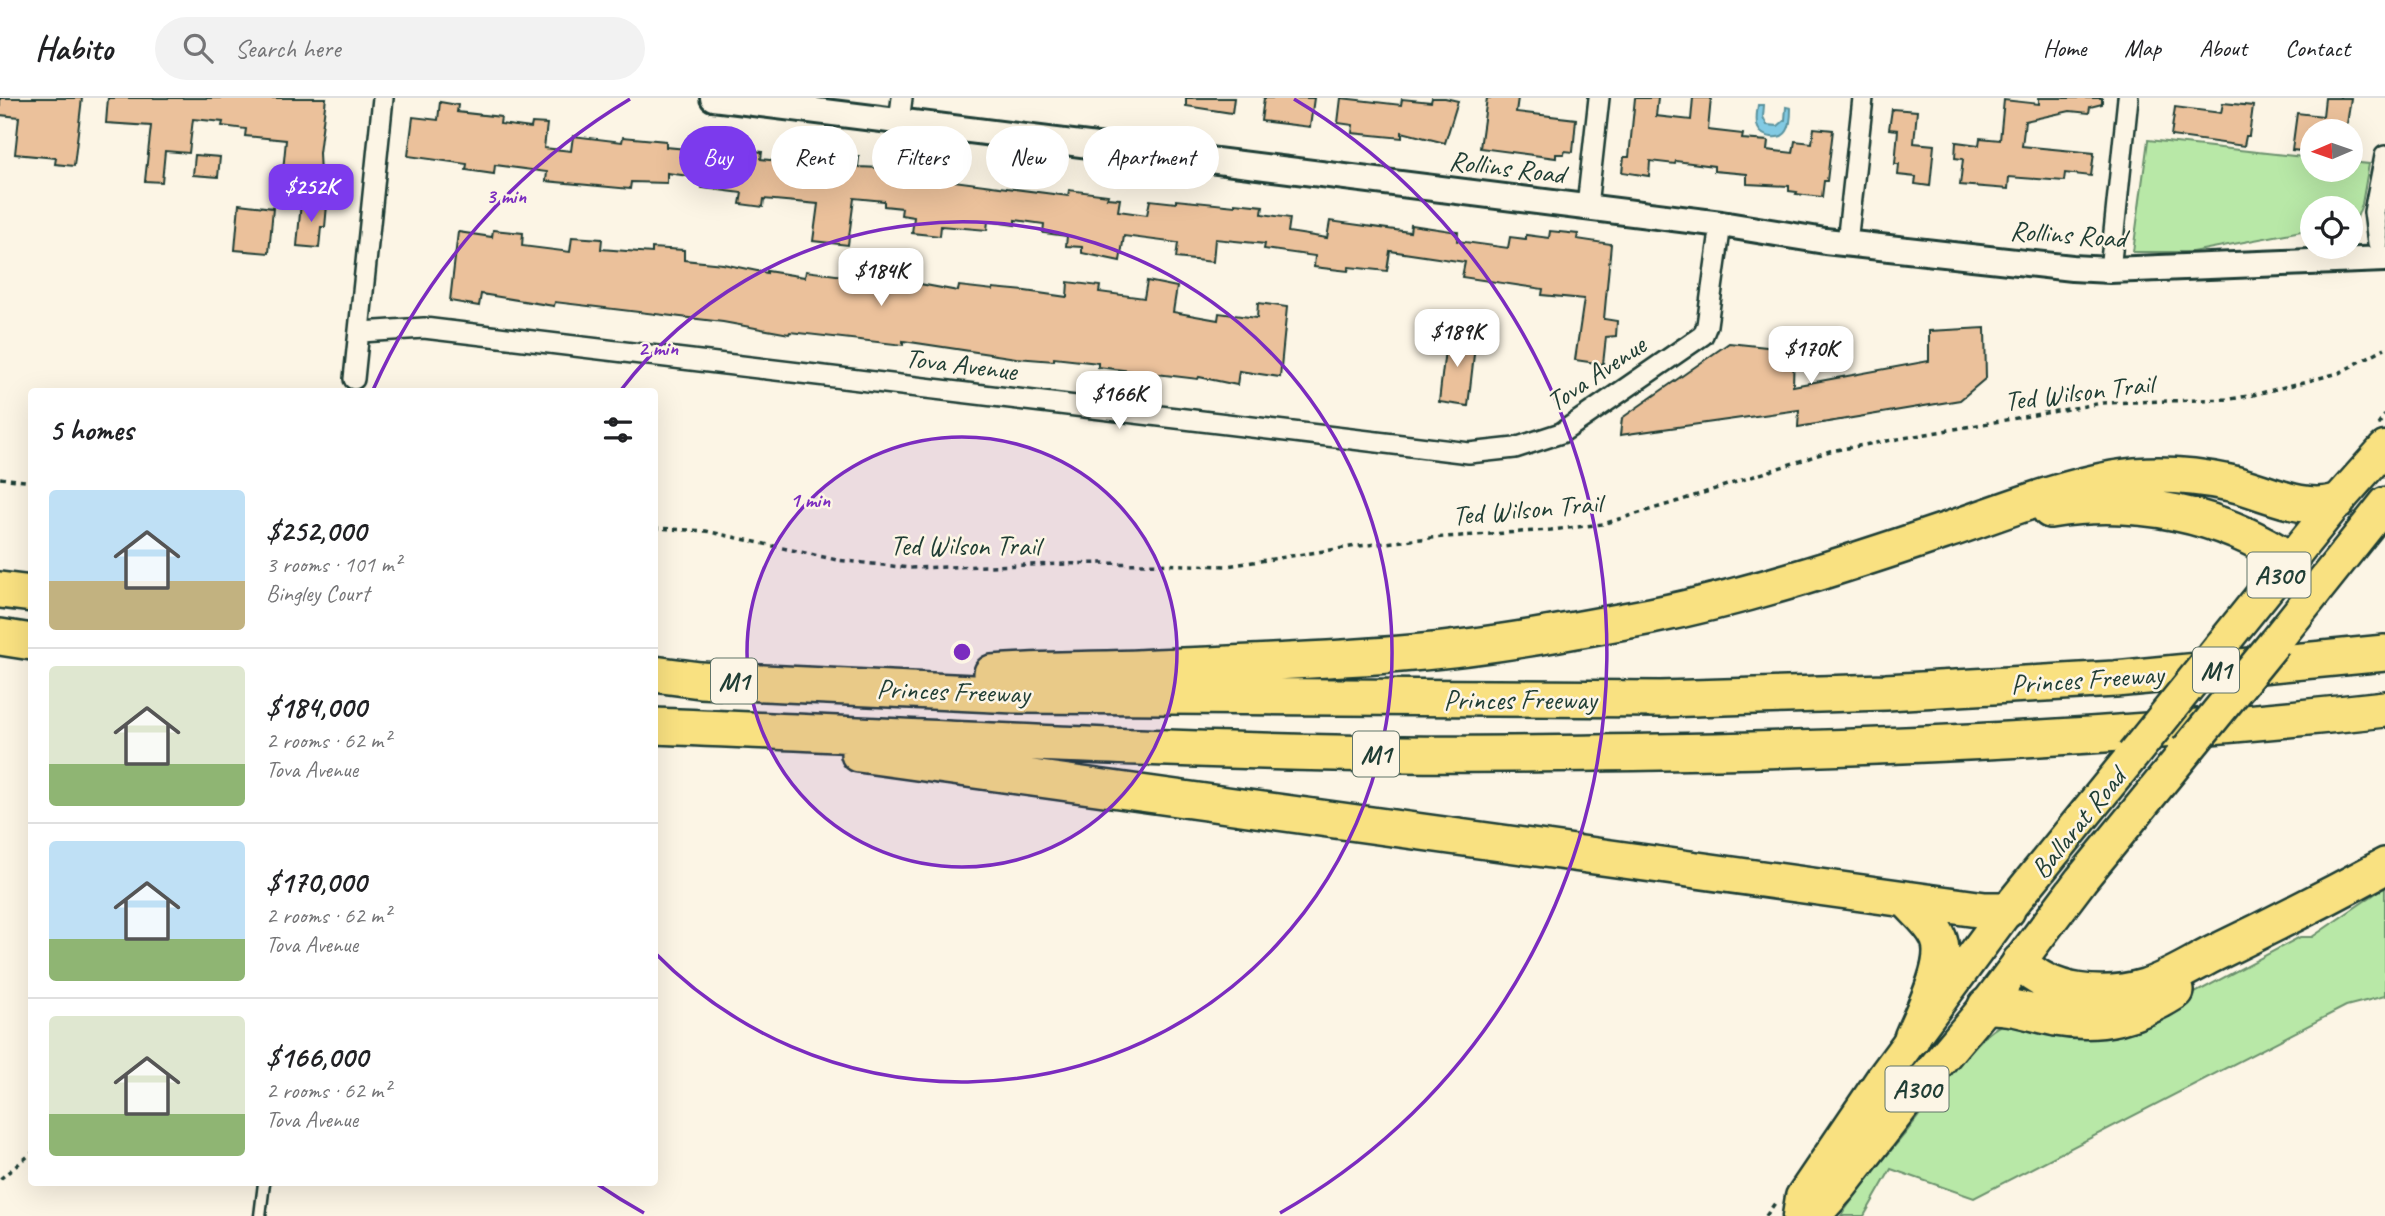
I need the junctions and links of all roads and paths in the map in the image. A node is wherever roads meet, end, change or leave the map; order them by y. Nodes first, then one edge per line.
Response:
1 (383, 98) edge
2 (713, 98) edge
3 (1599, 98) edge
4 (1863, 98) edge
5 (2128, 98) edge
6 (900, 110) edge
7 (2384, 164) edge
8 (1587, 206) junction
9 (2385, 214) edge
10 (1721, 223) junction
11 (1847, 243) junction
12 (2382, 251) edge
13 (2110, 270) junction
14 (361, 332) junction
15 (2385, 348) edge
16 (354, 379) dead end
17 (2385, 448) edge
18 (0, 478) edge
19 (28, 482) edge
20 (2337, 502) junction
21 (2385, 504) edge
22 (658, 528) edge
23 (1944, 532) junction
24 (2291, 561) junction
25 (0, 590) edge
26 (28, 594) edge
27 (2305, 605) junction
28 (0, 637) edge
29 (28, 641) edge
30 (2385, 653) edge
31 (658, 675) edge
32 (814, 685) junction
33 (2385, 709) edge
34 (658, 726) edge
35 (658, 727) edge
36 (2385, 866) edge
37 (1906, 899) junction
38 (2007, 910) junction
39 (2291, 916) junction
40 (2020, 962) junction
41 (1986, 1006) junction
42 (1912, 1038) junction
43 (28, 1156) edge
44 (0, 1179) edge
45 (264, 1186) edge
46 (261, 1216) edge
47 (1799, 1216) edge
48 (1814, 1216) edge

1 - 14 street
2 - 6 street, Rollins Road
3 - 8 street
4 - 11 street
5 - 13 street
6 - 8 street, Rollins Road
7 - 9 street
7 - 12 street
8 - 10 street, Rollins Road
10 - 11 street, Rollins Road
10 - 14 street, Tova Avenue
11 - 13 street, Rollins Road
12 - 13 street, Rollins Road
14 - 16 street
15 - 22 path, Ted Wilson Trail
17 - 20 highway, Ballarat Road / A300
18 - 19 path
20 - 23 highway
20 - 24 highway, Ballarat Road / A300
21 - 27 highway, Ballarat Road / A300
23 - 24 highway
23 - 32 highway
24 - 27 highway
24 - 38 highway, Ballarat Road / A300, bridge
25 - 26 highway
27 - 40 highway, Ballarat Road / A300, bridge
28 - 29 highway
30 - 32 highway, Princes Freeway / M1
31 - 32 highway, Princes Freeway / M1
33 - 34 highway, Princes Freeway / M1
35 - 37 highway
36 - 39 highway
37 - 38 highway
37 - 42 highway
38 - 40 highway
38 - 42 highway, Ballarat Road / A300
39 - 40 highway
39 - 41 highway
40 - 41 highway, Ballarat Road / A300
41 - 48 highway, Ballarat Road / A300
42 - 47 highway, Ballarat Road / A300
43 - 44 path
45 - 46 lane

